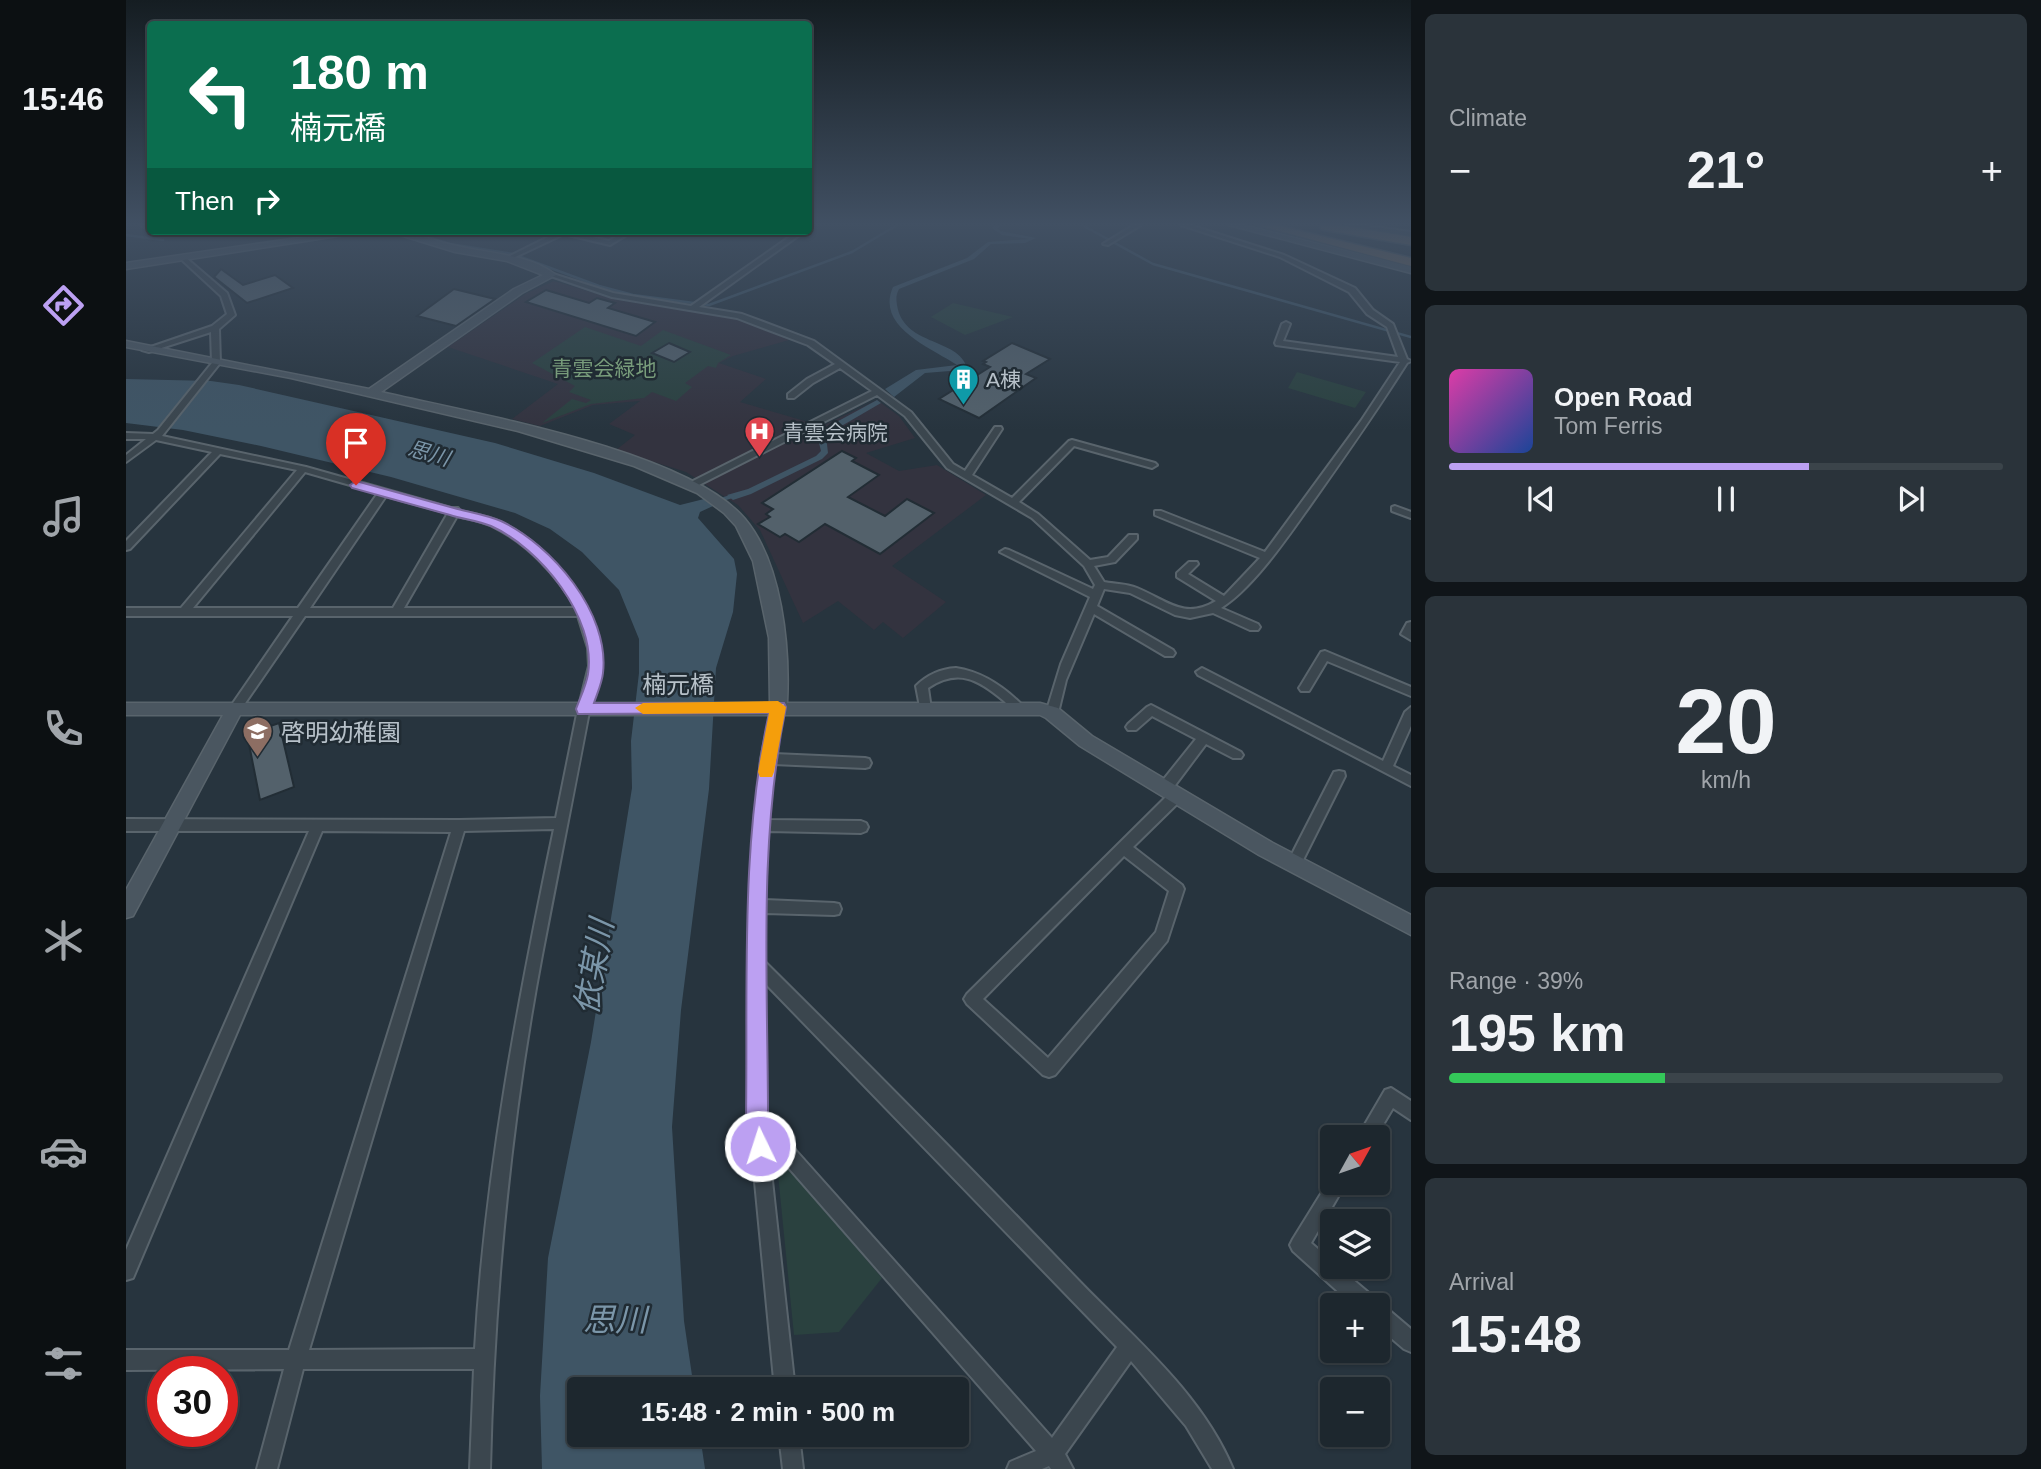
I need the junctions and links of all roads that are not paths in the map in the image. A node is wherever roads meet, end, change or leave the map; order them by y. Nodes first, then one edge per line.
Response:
1 (222, 294) edge
2 (513, 294) edge
3 (608, 294) edge
4 (713, 294) edge
5 (1355, 294) edge
6 (697, 305) junction
7 (1286, 324) dead end
8 (215, 328) junction
9 (126, 344) edge
10 (146, 350) junction
11 (1408, 361) edge
12 (213, 365) junction
13 (840, 365) junction
14 (877, 392) junction
15 (371, 393) junction
16 (791, 396) dead end
17 (998, 429) dead end
18 (159, 435) junction
19 (126, 436) edge
20 (218, 451) junction
21 (126, 459) edge
22 (1152, 465) dead end
23 (303, 470) junction
24 (966, 477) junction
25 (692, 485) junction
26 (383, 493) junction
27 (1014, 502) junction
28 (1395, 509) dead end
29 (455, 510) junction
30 (1158, 513) dead end
31 (1411, 515) edge
32 (1133, 537) dead end
33 (126, 547) edge
34 (1004, 552) dead end
35 (1267, 557) junction
36 (1088, 564) junction
37 (1193, 564) dead end
38 (1098, 590) junction
39 (1225, 601) junction
40 (1092, 608) junction
41 (1212, 608) junction
42 (126, 612) edge
43 (184, 612) junction
44 (584, 612) junction
45 (300, 613) junction
46 (396, 613) junction
47 (1411, 626) edge
48 (1254, 627) dead end
49 (1411, 636) edge
50 (1168, 653) dead end
51 (1202, 672) dead end
52 (1306, 688) dead end
53 (1411, 692) edge
54 (778, 707) junction
55 (1018, 708) junction
56 (126, 709) edge
57 (235, 709) junction
58 (591, 709) junction
59 (925, 709) junction
60 (1411, 712) edge
61 (1052, 713) junction
62 (1132, 727) dead end
63 (1204, 738) junction
64 (1237, 755) dead end
65 (767, 759) junction
66 (865, 763) dead end
67 (1386, 768) junction
68 (1339, 776) dead end
69 (1411, 781) edge
70 (1171, 792) junction
71 (564, 823) junction
72 (126, 825) edge
73 (174, 825) junction
74 (318, 825) junction
75 (762, 825) junction
76 (459, 826) junction
77 (861, 827) dead end
78 (1125, 849) junction
79 (1294, 864) junction
80 (758, 906) junction
81 (126, 909) edge
82 (834, 909) dead end
83 (1411, 926) edge
84 (759, 966) junction
85 (1411, 1112) edge
86 (757, 1119) junction
87 (1373, 1125) edge
88 (1330, 1195) edge
89 (126, 1271) edge
90 (1354, 1293) edge
91 (1390, 1324) edge
92 (1411, 1342) edge
93 (1129, 1347) junction
94 (126, 1360) edge
95 (296, 1360) junction
96 (482, 1360) junction
97 (784, 1377) edge
98 (790, 1447) edge
99 (1058, 1461) edge
100 (267, 1469) edge
101 (480, 1469) edge
102 (793, 1469) edge
103 (1017, 1469) edge
104 (1223, 1469) edge

1 - 8 street
2 - 15 street
3 - 6 street
4 - 6 street
5 - 11 street
6 - 13 street
7 - 11 street
8 - 10 street
8 - 12 street
9 - 10 street
10 - 12 street
11 - 35 street
12 - 15 street
12 - 18 street
13 - 14 street
13 - 16 street
14 - 24 street
14 - 25 street
15 - 25 street
17 - 24 street
18 - 19 street
18 - 20 street
18 - 21 street
20 - 23 street
20 - 33 street
22 - 27 street
23 - 26 street
23 - 43 street
24 - 27 street
25 - 54 street
26 - 29 street
26 - 45 street
27 - 36 street
28 - 31 street
29 - 44 street
29 - 46 street
30 - 35 street
32 - 36 street
34 - 38 street
35 - 39 street
36 - 38 street
37 - 39 street
38 - 40 street
38 - 41 street
39 - 41 street
40 - 50 street
40 - 61 street
41 - 48 street
42 - 43 street
43 - 45 street
44 - 46 street
44 - 58 street
45 - 46 street
45 - 57 street
47 - 49 street
51 - 67 street
52 - 53 street
54 - 58 street, 楠元橋
54 - 59 street, 楠元橋
54 - 65 street
55 - 59 street, 楠元橋
55 - 59 street
55 - 61 street, 楠元橋
56 - 57 street, 楠元橋
57 - 58 street, 楠元橋
57 - 73 street
58 - 71 street
60 - 67 street
61 - 70 street
62 - 63 street
63 - 64 street
63 - 70 street
65 - 66 street
65 - 75 street
67 - 69 street
68 - 79 street
70 - 78 street
70 - 79 street
71 - 76 street
71 - 96 street
72 - 73 street
73 - 74 street
73 - 81 street
74 - 76 street
74 - 89 street
75 - 77 street
75 - 80 street
76 - 95 street
78 - 78 street
79 - 83 street
80 - 82 street
80 - 84 street
84 - 86 street
84 - 93 street
85 - 87 street
86 - 97 street
86 - 99 street
88 - 90 street
91 - 92 street
93 - 99 street
93 - 104 street
94 - 95 street
95 - 96 street
95 - 100 street
96 - 101 street
98 - 102 street
99 - 103 street

